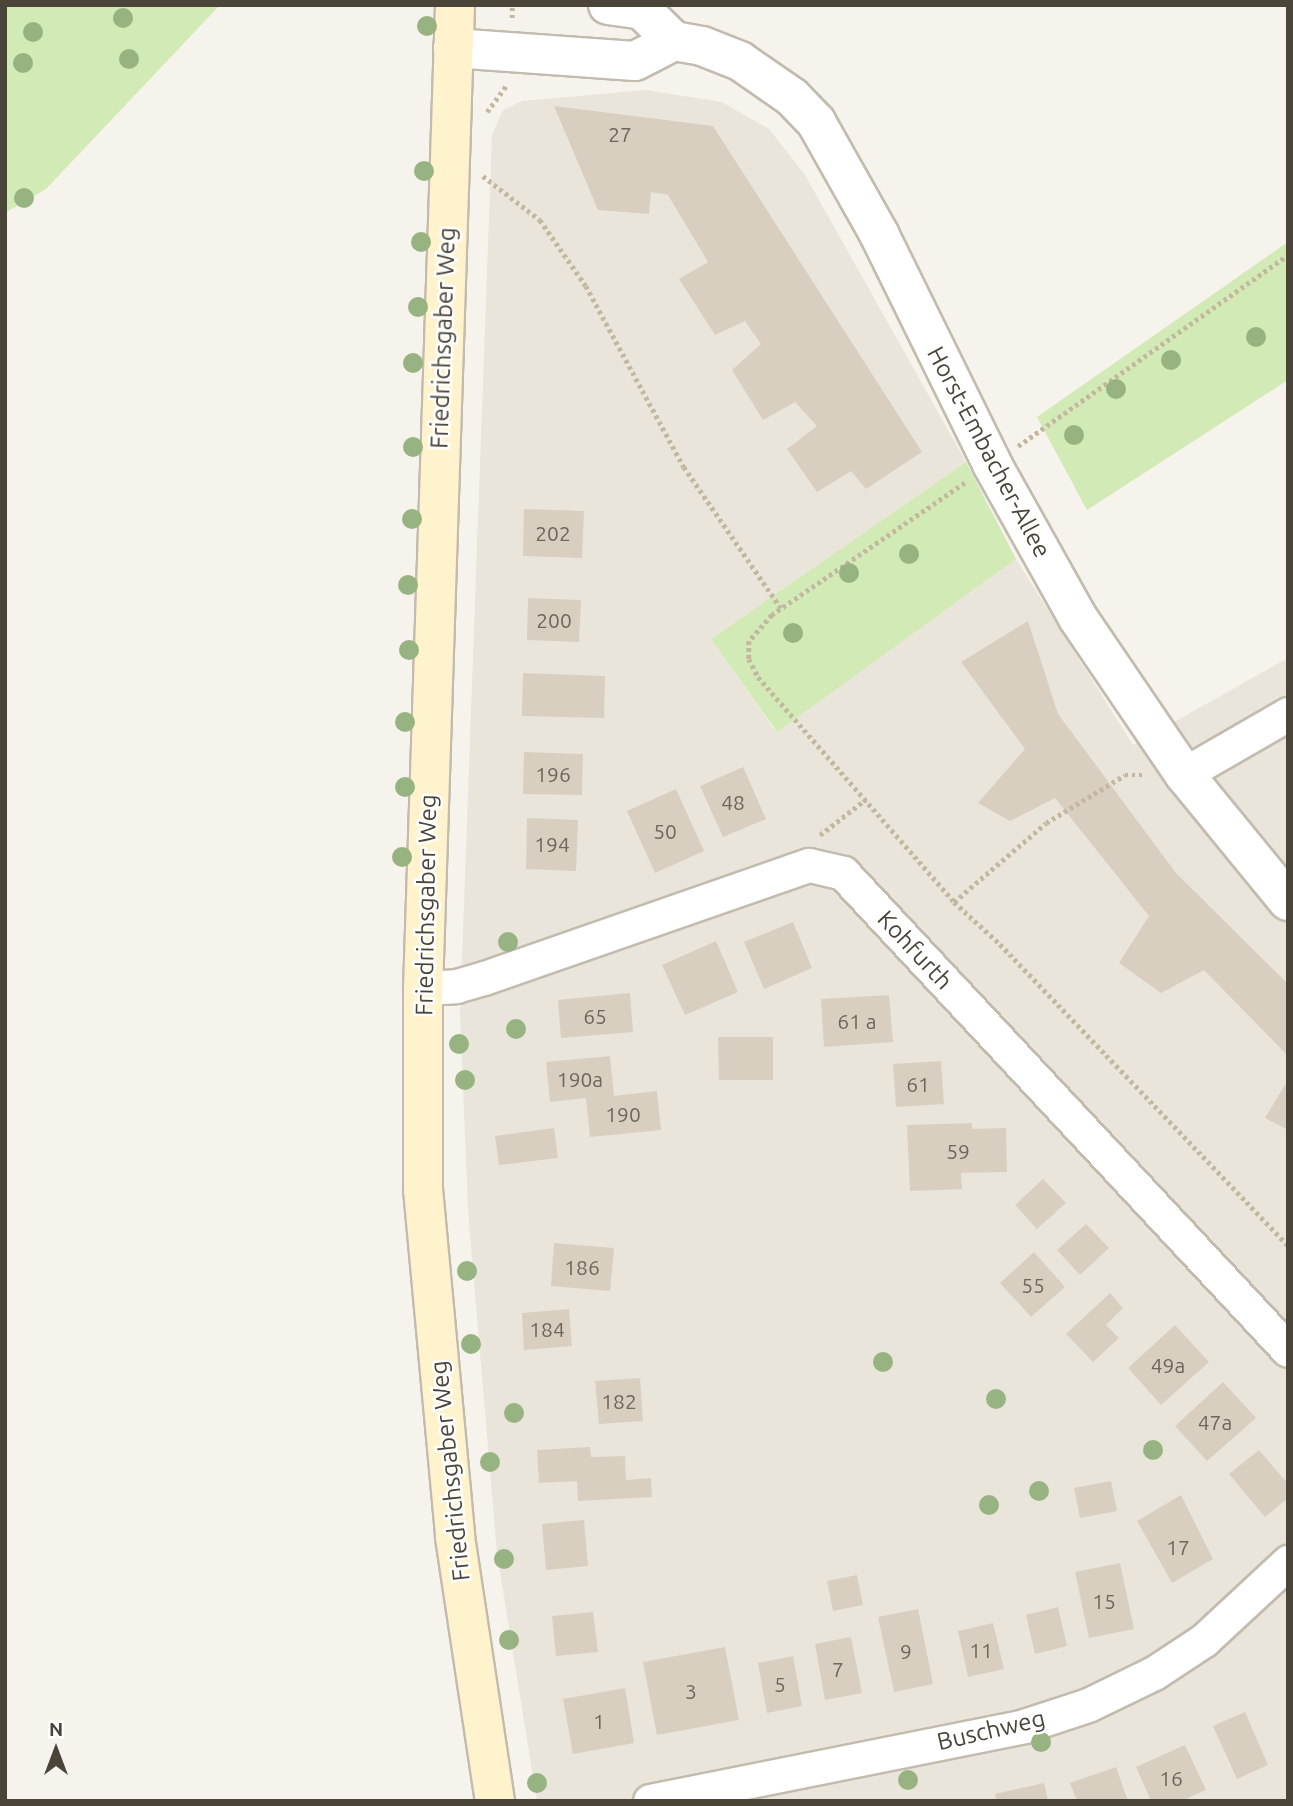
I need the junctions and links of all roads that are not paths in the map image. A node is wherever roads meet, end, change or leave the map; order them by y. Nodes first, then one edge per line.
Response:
1 (456, 5) edge
2 (608, 5) edge
3 (674, 41) junction
4 (453, 48) junction
5 (1288, 714) edge
6 (1184, 774) junction
7 (1288, 901) edge
8 (423, 988) junction
9 (1288, 1350) edge
10 (1288, 1562) edge
11 (495, 1801) edge
12 (650, 1801) edge

1 - 4 main road, Friedrichsgaber Weg
2 - 3 street
3 - 4 street
3 - 6 street, Horst-Embacher-Allee
4 - 8 main road, Friedrichsgaber Weg
5 - 6 street
6 - 7 street, Horst-Embacher-Allee
8 - 9 street, Kohfurth
8 - 11 main road, Friedrichsgaber Weg
10 - 12 street, Buschweg

